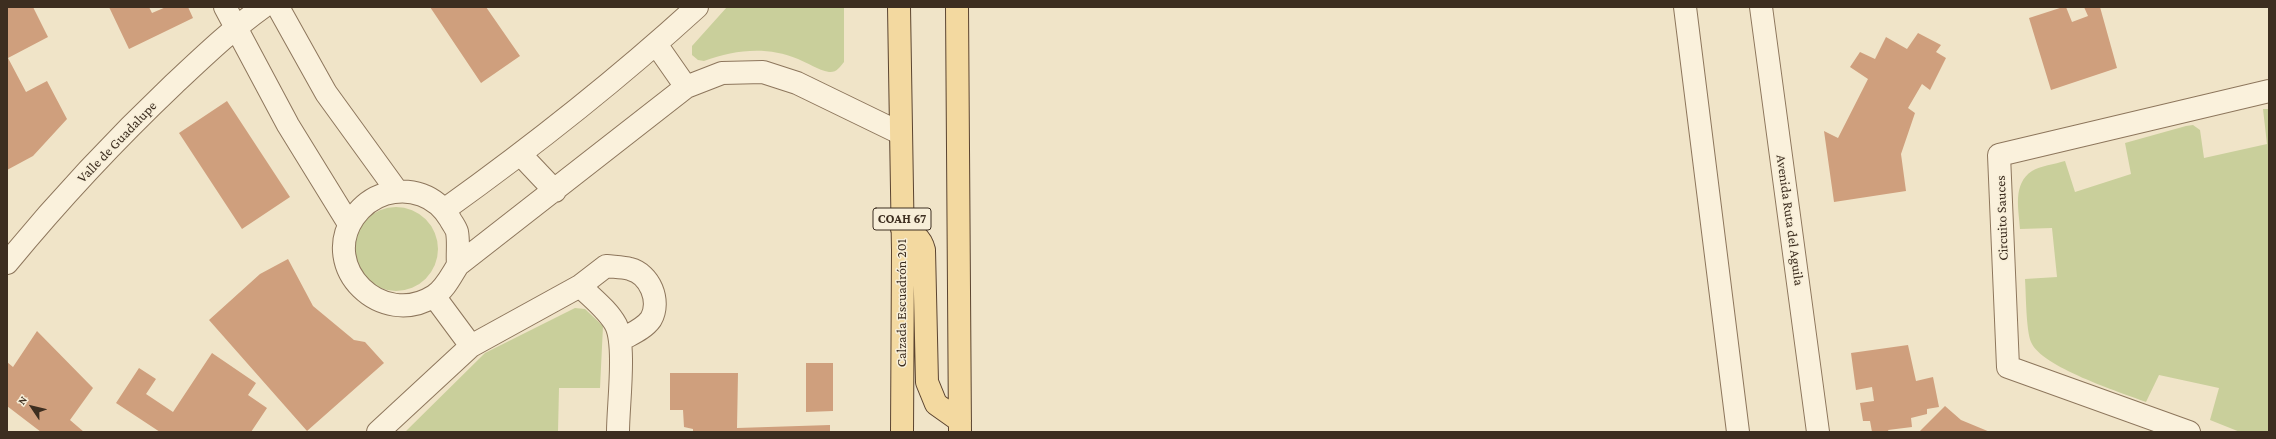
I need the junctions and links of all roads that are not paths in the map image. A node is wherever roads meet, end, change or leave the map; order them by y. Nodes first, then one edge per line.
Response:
1 (225, 7) edge
2 (263, 7) edge
3 (278, 7) edge
4 (697, 7) edge
5 (899, 7) edge
6 (957, 7) edge
7 (1685, 7) edge
8 (1761, 7) edge
9 (234, 27) junction
10 (656, 44) junction
11 (686, 87) junction
12 (2269, 91) edge
13 (900, 132) junction
14 (521, 155) junction
15 (397, 191) junction
16 (555, 191) junction
17 (444, 210) junction
18 (349, 224) junction
19 (902, 230) junction
20 (7, 263) edge
21 (458, 265) junction
22 (580, 286) junction
23 (434, 296) junction
24 (621, 340) junction
25 (471, 346) junction
26 (960, 427) edge
27 (378, 432) edge
28 (618, 432) edge
29 (902, 432) edge
30 (1738, 432) edge
31 (1818, 432) edge
32 (2188, 432) edge

1 - 9 street
2 - 9 street, Valle de Guadalupe
3 - 15 street
4 - 10 street
5 - 13 main road, Calzada Escuadrón 201 / COAH 67
6 - 26 main road
7 - 30 street
8 - 31 street, Avenida Ruta del Aguila
9 - 18 street
9 - 20 street, Valle de Guadalupe
10 - 11 street
10 - 14 street
11 - 13 street
11 - 16 street
12 - 32 street, Circuito Sauces
13 - 19 main road, Calzada Escuadrón 201 / COAH 67
14 - 16 street
14 - 17 street
15 - 17 street
15 - 18 street
16 - 21 street
17 - 21 street
18 - 23 street
19 - 26 main road
19 - 29 main road, Calzada Escuadrón 201 / COAH 67
21 - 23 street
22 - 24 street
22 - 24 street
22 - 25 street
23 - 25 street
24 - 28 street
25 - 27 street

